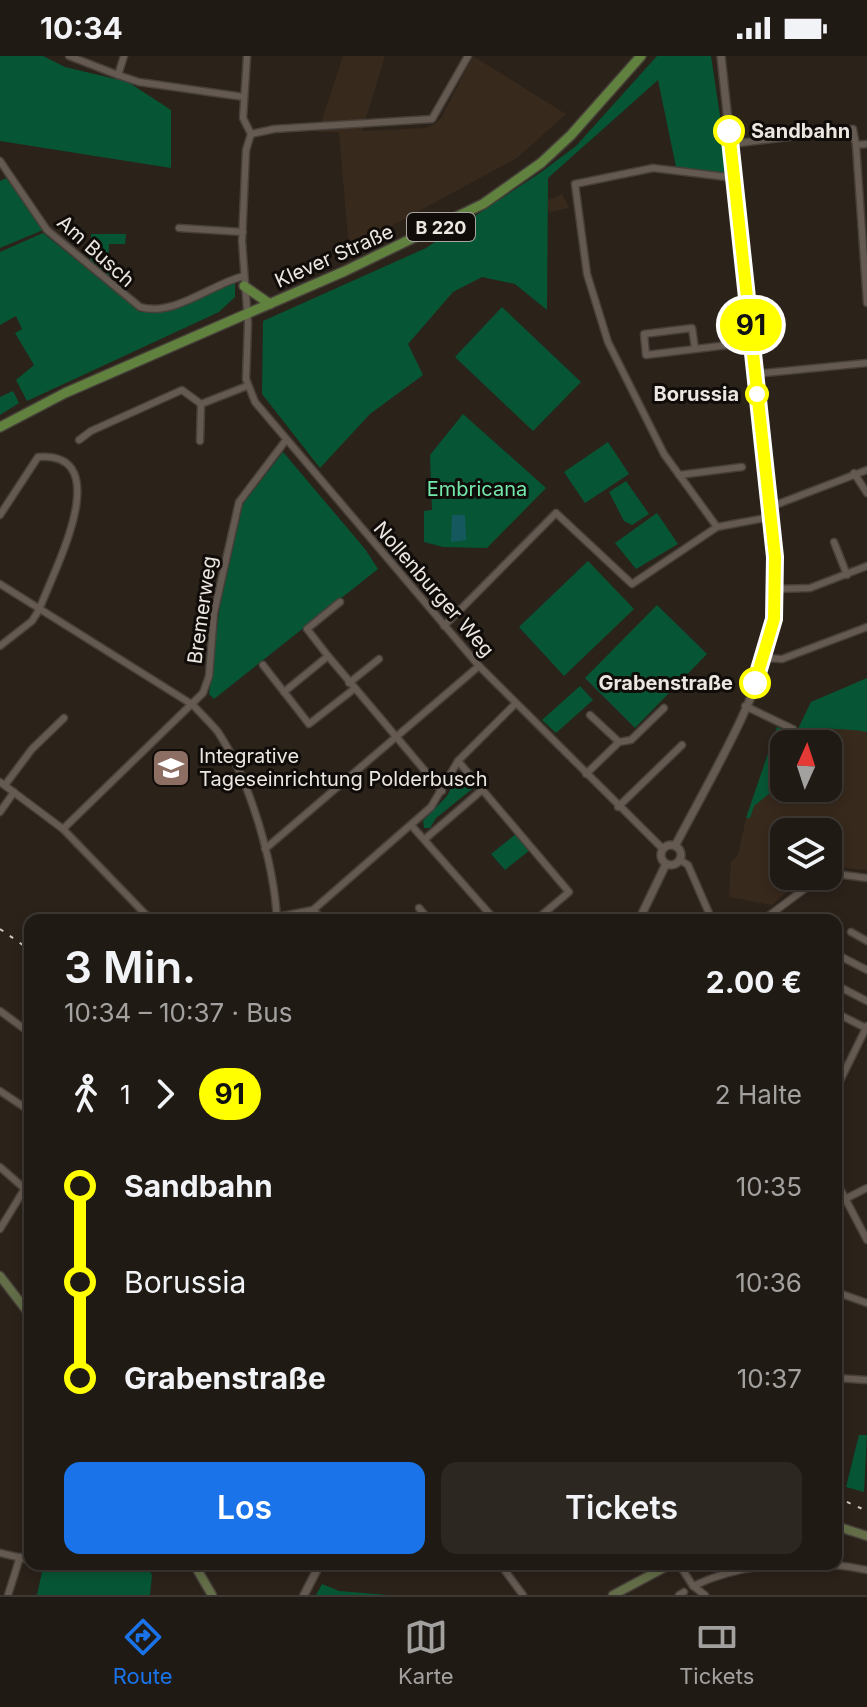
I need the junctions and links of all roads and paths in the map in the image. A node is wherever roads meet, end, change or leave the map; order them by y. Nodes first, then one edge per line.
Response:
1 (69, 56) edge
2 (124, 56) edge
3 (247, 56) edge
4 (468, 56) edge
5 (641, 56) edge
6 (721, 56) edge
7 (118, 75) junction
8 (244, 97) junction
9 (251, 134) junction
10 (731, 144) junction
11 (867, 144) edge
12 (856, 145) junction
13 (0, 161) edge
14 (735, 178) junction
15 (179, 228) dead end
16 (243, 232) junction
17 (244, 281) junction
18 (867, 303) edge
19 (270, 304) junction
20 (248, 315) junction
21 (753, 342) junction
22 (695, 348) junction
23 (867, 363) edge
24 (755, 374) junction
25 (247, 386) junction
26 (201, 404) junction
27 (0, 427) edge
28 (79, 440) dead end
29 (286, 440) junction
30 (200, 441) dead end
31 (742, 467) dead end
32 (867, 470) edge
33 (854, 473) junction
34 (679, 475) junction
35 (867, 493) edge
36 (770, 507) junction
37 (0, 515) edge
38 (771, 517) junction
39 (717, 527) junction
40 (834, 542) dead end
41 (867, 566) edge
42 (847, 575) junction
43 (0, 584) edge
44 (776, 589) junction
45 (340, 602) dead end
46 (39, 610) junction
47 (444, 626) junction
48 (867, 627) edge
49 (0, 646) edge
50 (328, 656) junction
51 (765, 658) junction
52 (379, 659) dead end
53 (263, 665) dead end
54 (479, 666) junction
55 (352, 686) junction
56 (284, 692) junction
57 (515, 704) junction
58 (193, 705) junction
59 (745, 706) junction
60 (664, 708) dead end
61 (590, 715) dead end
62 (64, 718) dead end
63 (793, 729) dead end
64 (397, 740) junction
65 (619, 742) junction
66 (682, 745) dead end
67 (458, 761) junction
68 (586, 774) junction
69 (2, 783) edge
70 (482, 790) junction
71 (442, 791) junction
72 (14, 792) junction
73 (618, 807) junction
74 (0, 812) edge
75 (411, 825) junction
76 (63, 829) junction
77 (425, 839) junction
78 (675, 846) junction
79 (265, 849) junction
80 (663, 849) junction
81 (680, 860) junction
82 (666, 864) junction
83 (842, 875) edge
84 (867, 878) edge
85 (803, 890) edge
86 (419, 908) dead end
87 (313, 910) junction
88 (489, 913) edge
89 (145, 914) edge
90 (276, 914) edge
91 (295, 914) edge
92 (317, 914) edge
93 (424, 914) edge
94 (543, 914) edge
95 (642, 914) edge
96 (709, 914) edge
97 (771, 914) edge
98 (851, 932) dead end
99 (867, 941) edge
100 (842, 957) edge
101 (867, 970) edge
102 (842, 988) edge
103 (867, 1001) edge
104 (0, 1011) edge
105 (842, 1016) edge
106 (866, 1027) edge
107 (24, 1029) edge
108 (842, 1077) edge
109 (0, 1091) edge
110 (24, 1107) edge
111 (0, 1167) edge
112 (24, 1188) edge
113 (867, 1188) edge
114 (24, 1191) edge
115 (842, 1193) edge
116 (845, 1199) junction
117 (0, 1229) edge
118 (867, 1240) edge
119 (0, 1276) edge
120 (842, 1294) edge
121 (867, 1303) edge
122 (24, 1307) edge
123 (842, 1378) edge
124 (867, 1380) edge
125 (842, 1528) edge
126 (867, 1536) edge
127 (0, 1553) edge
128 (20, 1557) junction
129 (24, 1558) edge
130 (842, 1567) edge
131 (197, 1570) edge
132 (317, 1570) edge
133 (504, 1570) edge
134 (660, 1570) edge
135 (683, 1570) edge
136 (746, 1570) edge
137 (867, 1570) edge
138 (693, 1586) junction
139 (8, 1595) edge
140 (212, 1595) edge
141 (304, 1595) edge
142 (523, 1595) edge
143 (613, 1595) edge
144 (705, 1595) edge

1 - 7 street
2 - 7 street
3 - 8 street
4 - 9 street
5 - 19 main road, Klever Straße / B 220
6 - 10 street
7 - 8 street
8 - 9 street
9 - 16 street
10 - 12 street
10 - 14 street
11 - 12 street
12 - 18 street
13 - 17 street, Am Busch
14 - 21 street
14 - 34 street
15 - 16 street
16 - 17 street
17 - 19 main road
17 - 20 street
19 - 20 main road, Klever Straße / B 220
20 - 25 street
20 - 27 main road, Klever Straße / B 220
21 - 22 street
21 - 24 street
22 - 22 street
23 - 24 street
24 - 36 street
25 - 26 street
25 - 29 street, Nollenburger Weg
26 - 28 street
26 - 30 street
29 - 47 street, Nollenburger Weg
29 - 58 street, Bremerweg
31 - 34 street
32 - 33 street
33 - 35 street
33 - 36 street
34 - 39 street
36 - 38 street
37 - 46 street
38 - 39 street
38 - 44 street
39 - 47 street
40 - 42 street
41 - 42 street
42 - 44 street
43 - 46 street
44 - 51 street
45 - 50 street
46 - 49 street
46 - 58 street
47 - 54 street, Nollenburger Weg
48 - 51 street
50 - 55 street
50 - 56 street
51 - 59 street
52 - 55 street
53 - 56 street
54 - 57 street, Nollenburger Weg
54 - 64 street
55 - 56 street
55 - 64 street
57 - 67 street
57 - 68 street, Nollenburger Weg
58 - 76 street
58 - 79 street
59 - 63 street
59 - 78 street
60 - 65 street
61 - 65 street
62 - 69 street
64 - 71 street
64 - 79 street
65 - 68 street
66 - 73 street
67 - 70 street
67 - 71 street
68 - 73 street, Nollenburger Weg
69 - 72 street
70 - 77 street
70 - 94 street
71 - 75 street
72 - 74 street
72 - 76 street
73 - 80 street, Nollenburger Weg
75 - 77 street
75 - 87 street
76 - 89 street
77 - 88 street
78 - 80 street
78 - 81 street
79 - 90 street
80 - 82 street
81 - 82 street
81 - 96 street
82 - 95 street
83 - 84 street
85 - 97 street
86 - 93 street
87 - 91 street
87 - 92 street
98 - 99 street
100 - 101 street
102 - 103 street
104 - 107 street
105 - 106 street
106 - 108 street
109 - 110 street
111 - 112 street
113 - 116 street
114 - 117 street
115 - 116 street
116 - 118 street
119 - 122 main road
120 - 121 street
123 - 124 street
125 - 126 main road
127 - 128 street
128 - 129 street
128 - 139 street
130 - 137 street
131 - 140 main road
132 - 141 street
133 - 142 street
134 - 143 main road
135 - 138 street
136 - 138 street
138 - 144 street

